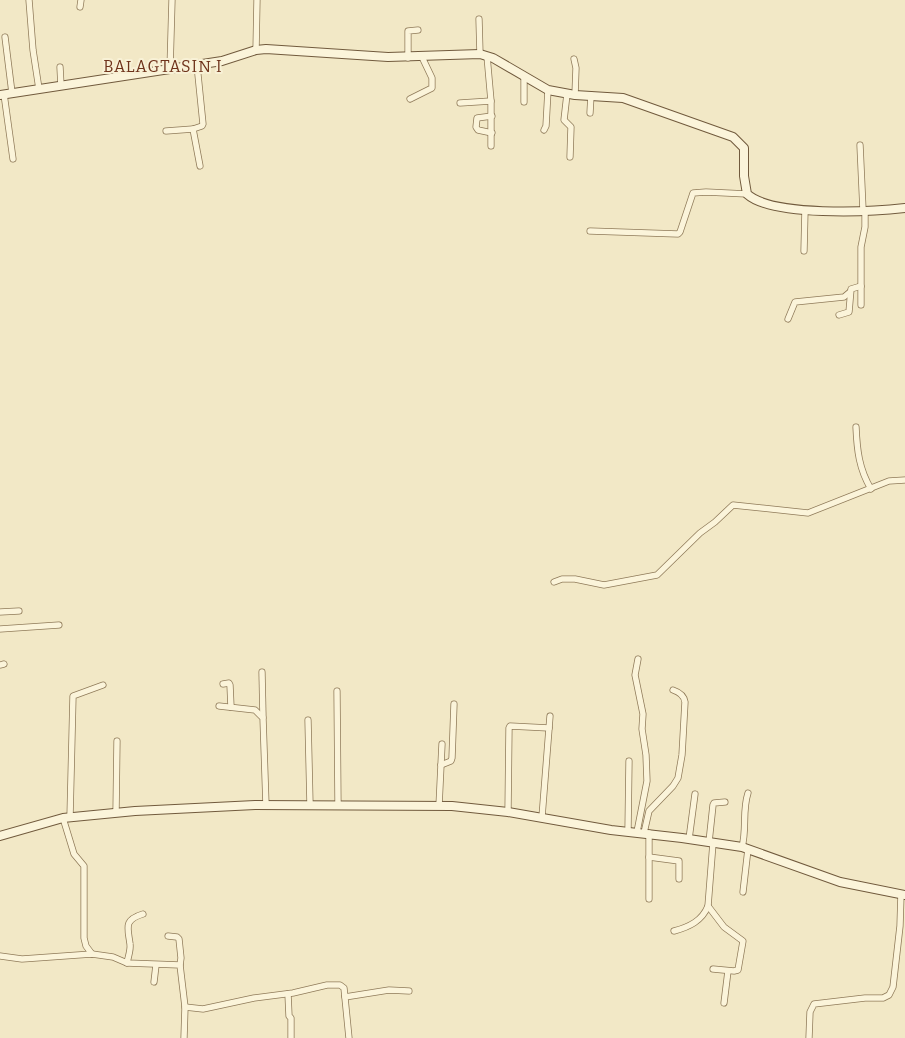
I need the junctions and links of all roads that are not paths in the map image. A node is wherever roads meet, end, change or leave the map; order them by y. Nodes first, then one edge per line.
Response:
1 (29, 0) edge
2 (81, 0) edge
3 (172, 0) edge
4 (257, 0) edge
5 (80, 7) dead end
6 (479, 19) dead end
7 (418, 30) dead end
8 (5, 36) dead end
9 (256, 50) junction
10 (484, 55) junction
11 (422, 57) junction
12 (408, 58) junction
13 (574, 59) dead end
14 (197, 65) junction
15 (60, 67) dead end
16 (170, 69) junction
17 (524, 77) junction
18 (61, 86) junction
19 (38, 89) junction
20 (548, 90) junction
21 (5, 94) edge
22 (571, 94) junction
23 (591, 95) junction
24 (410, 99) dead end
25 (491, 101) junction
26 (524, 102) dead end
27 (460, 103) dead end
28 (590, 113) dead end
29 (492, 116) junction
30 (193, 129) junction
31 (544, 130) dead end
32 (166, 131) dead end
33 (492, 133) junction
34 (860, 145) dead end
35 (492, 146) dead end
36 (570, 157) dead end
37 (13, 159) dead end
38 (200, 166) dead end
39 (747, 194) junction
40 (905, 208) edge
41 (804, 210) junction
42 (864, 210) junction
43 (590, 231) dead end
44 (804, 251) dead end
45 (861, 286) junction
46 (850, 292) junction
47 (861, 305) dead end
48 (839, 315) dead end
49 (788, 319) dead end
50 (856, 427) dead end
51 (905, 480) edge
52 (870, 489) junction
53 (554, 582) dead end
54 (19, 611) dead end
55 (0, 612) edge
56 (60, 625) dead end
57 (0, 629) edge
58 (638, 659) dead end
59 (262, 672) dead end
60 (223, 684) dead end
61 (103, 685) dead end
62 (673, 690) dead end
63 (337, 691) dead end
64 (454, 704) dead end
65 (219, 706) dead end
66 (231, 707) junction
67 (550, 716) dead end
68 (263, 718) junction
69 (308, 720) dead end
70 (549, 728) junction
71 (118, 741) dead end
72 (442, 744) dead end
73 (629, 762) dead end
74 (441, 765) junction
75 (748, 793) dead end
76 (695, 794) dead end
77 (725, 802) dead end
78 (310, 804) junction
79 (338, 804) junction
80 (266, 805) junction
81 (438, 806) junction
82 (508, 812) junction
83 (116, 813) junction
84 (542, 817) junction
85 (66, 818) junction
86 (628, 831) junction
87 (643, 833) junction
88 (0, 836) edge
89 (689, 839) junction
90 (711, 842) junction
91 (745, 848) junction
92 (649, 857) junction
93 (679, 879) dead end
94 (743, 892) dead end
95 (903, 894) edge
96 (649, 899) dead end
97 (708, 906) junction
98 (143, 914) dead end
99 (674, 931) dead end
100 (168, 936) dead end
101 (92, 954) junction
102 (0, 956) edge
103 (127, 963) junction
104 (156, 965) junction
105 (180, 965) junction
106 (713, 969) dead end
107 (728, 971) junction
108 (154, 982) dead end
109 (409, 991) dead end
110 (288, 994) junction
111 (345, 997) junction
112 (724, 1003) dead end
113 (185, 1007) junction
114 (184, 1038) edge
115 (291, 1038) edge
116 (349, 1038) edge
117 (809, 1038) edge

1 - 19 street
2 - 5 street
3 - 16 street
4 - 9 street
6 - 10 street
7 - 12 street
8 - 21 street
9 - 12 street
9 - 14 street
10 - 11 street
10 - 17 street
10 - 25 street
11 - 12 street
11 - 24 street
13 - 22 street
14 - 16 street
14 - 30 street
15 - 18 street
16 - 18 street
17 - 20 street
17 - 26 street
18 - 19 street
19 - 21 street
20 - 22 street
20 - 31 street
21 - 37 street
22 - 23 street
22 - 36 street
23 - 28 street
23 - 39 street
25 - 27 street
25 - 29 street
29 - 33 street
29 - 33 street
30 - 32 street
30 - 38 street
33 - 35 street
34 - 42 street
39 - 41 street
39 - 43 street
40 - 42 street
41 - 42 street
41 - 44 street
42 - 45 street
45 - 46 street
45 - 47 street
46 - 48 street
46 - 49 street
50 - 52 street
51 - 52 street
52 - 53 street
54 - 55 street
56 - 57 street
58 - 87 street
59 - 68 street
60 - 66 street
61 - 85 street
62 - 87 street
63 - 79 street
64 - 74 street
65 - 66 street
66 - 68 street
67 - 70 street
68 - 80 street
69 - 78 street
70 - 82 street
70 - 84 street
71 - 83 street
72 - 74 street
73 - 86 street
74 - 81 street
75 - 91 street
76 - 89 street
77 - 90 street
78 - 79 street
78 - 80 street
79 - 81 street
80 - 83 street
81 - 82 street
82 - 84 street
83 - 85 street
84 - 86 street
85 - 88 street
85 - 101 street
86 - 87 street
87 - 89 street
87 - 92 street
89 - 90 street
90 - 91 street
90 - 97 street
91 - 94 street
91 - 95 street
92 - 93 street
92 - 96 street
95 - 117 street
97 - 99 street
97 - 107 street
98 - 103 street
100 - 105 street
101 - 102 street
101 - 103 street
103 - 104 street
104 - 105 street
104 - 108 street
105 - 113 street
106 - 107 street
107 - 112 street
109 - 111 street
110 - 111 street
110 - 113 street
110 - 115 street
111 - 116 street
113 - 114 street

